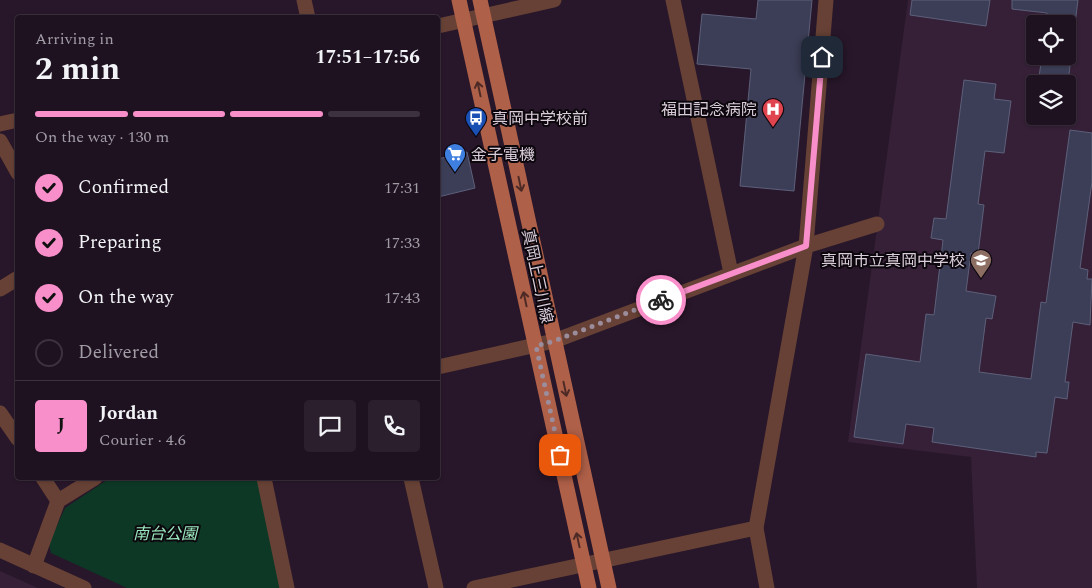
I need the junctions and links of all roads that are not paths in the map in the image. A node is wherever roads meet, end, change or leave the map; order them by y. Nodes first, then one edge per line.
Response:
1 (304, 0) edge
2 (460, 0) edge
3 (480, 0) edge
4 (554, 0) edge
5 (674, 0) edge
6 (826, 0) edge
7 (307, 15) edge
8 (484, 16) junction
9 (464, 20) junction
10 (440, 26) edge
11 (15, 121) edge
12 (0, 124) edge
13 (0, 141) edge
14 (15, 168) edge
15 (877, 224) dead end
16 (806, 246) junction
17 (731, 273) junction
18 (15, 280) edge
19 (0, 290) edge
20 (554, 341) junction
21 (536, 346) junction
22 (440, 367) edge
23 (0, 412) edge
24 (15, 434) edge
25 (44, 480) edge
26 (92, 480) edge
27 (264, 480) edge
28 (411, 480) edge
29 (58, 502) junction
30 (756, 528) junction
31 (0, 550) edge
32 (603, 561) junction
33 (584, 564) junction
34 (34, 566) junction
35 (84, 588) edge
36 (287, 588) edge
37 (436, 588) edge
38 (474, 588) edge
39 (589, 588) edge
40 (609, 588) edge
41 (767, 588) edge

1 - 7 street
2 - 9 main road, 真岡上三川線
3 - 8 main road, 真岡上三川線
4 - 8 street
5 - 17 street
6 - 16 street
8 - 9 street
8 -> 20 main road, 真岡上三川線
9 - 10 street
21 -> 9 main road, 真岡上三川線
11 - 12 street
13 - 14 street
15 - 16 street
16 - 17 street
16 - 30 street
17 - 20 street
18 - 19 street
20 - 21 street
20 -> 32 main road, 真岡上三川線
21 - 22 street
33 -> 21 main road, 真岡上三川線
23 - 24 street
25 - 29 street
26 - 29 street
27 - 36 street
28 - 37 street
29 - 34 street
30 - 32 street
30 - 41 street
31 - 34 street
32 - 33 street
32 - 40 main road, 真岡上三川線
33 - 38 street
33 - 39 main road, 真岡上三川線
34 - 35 street

